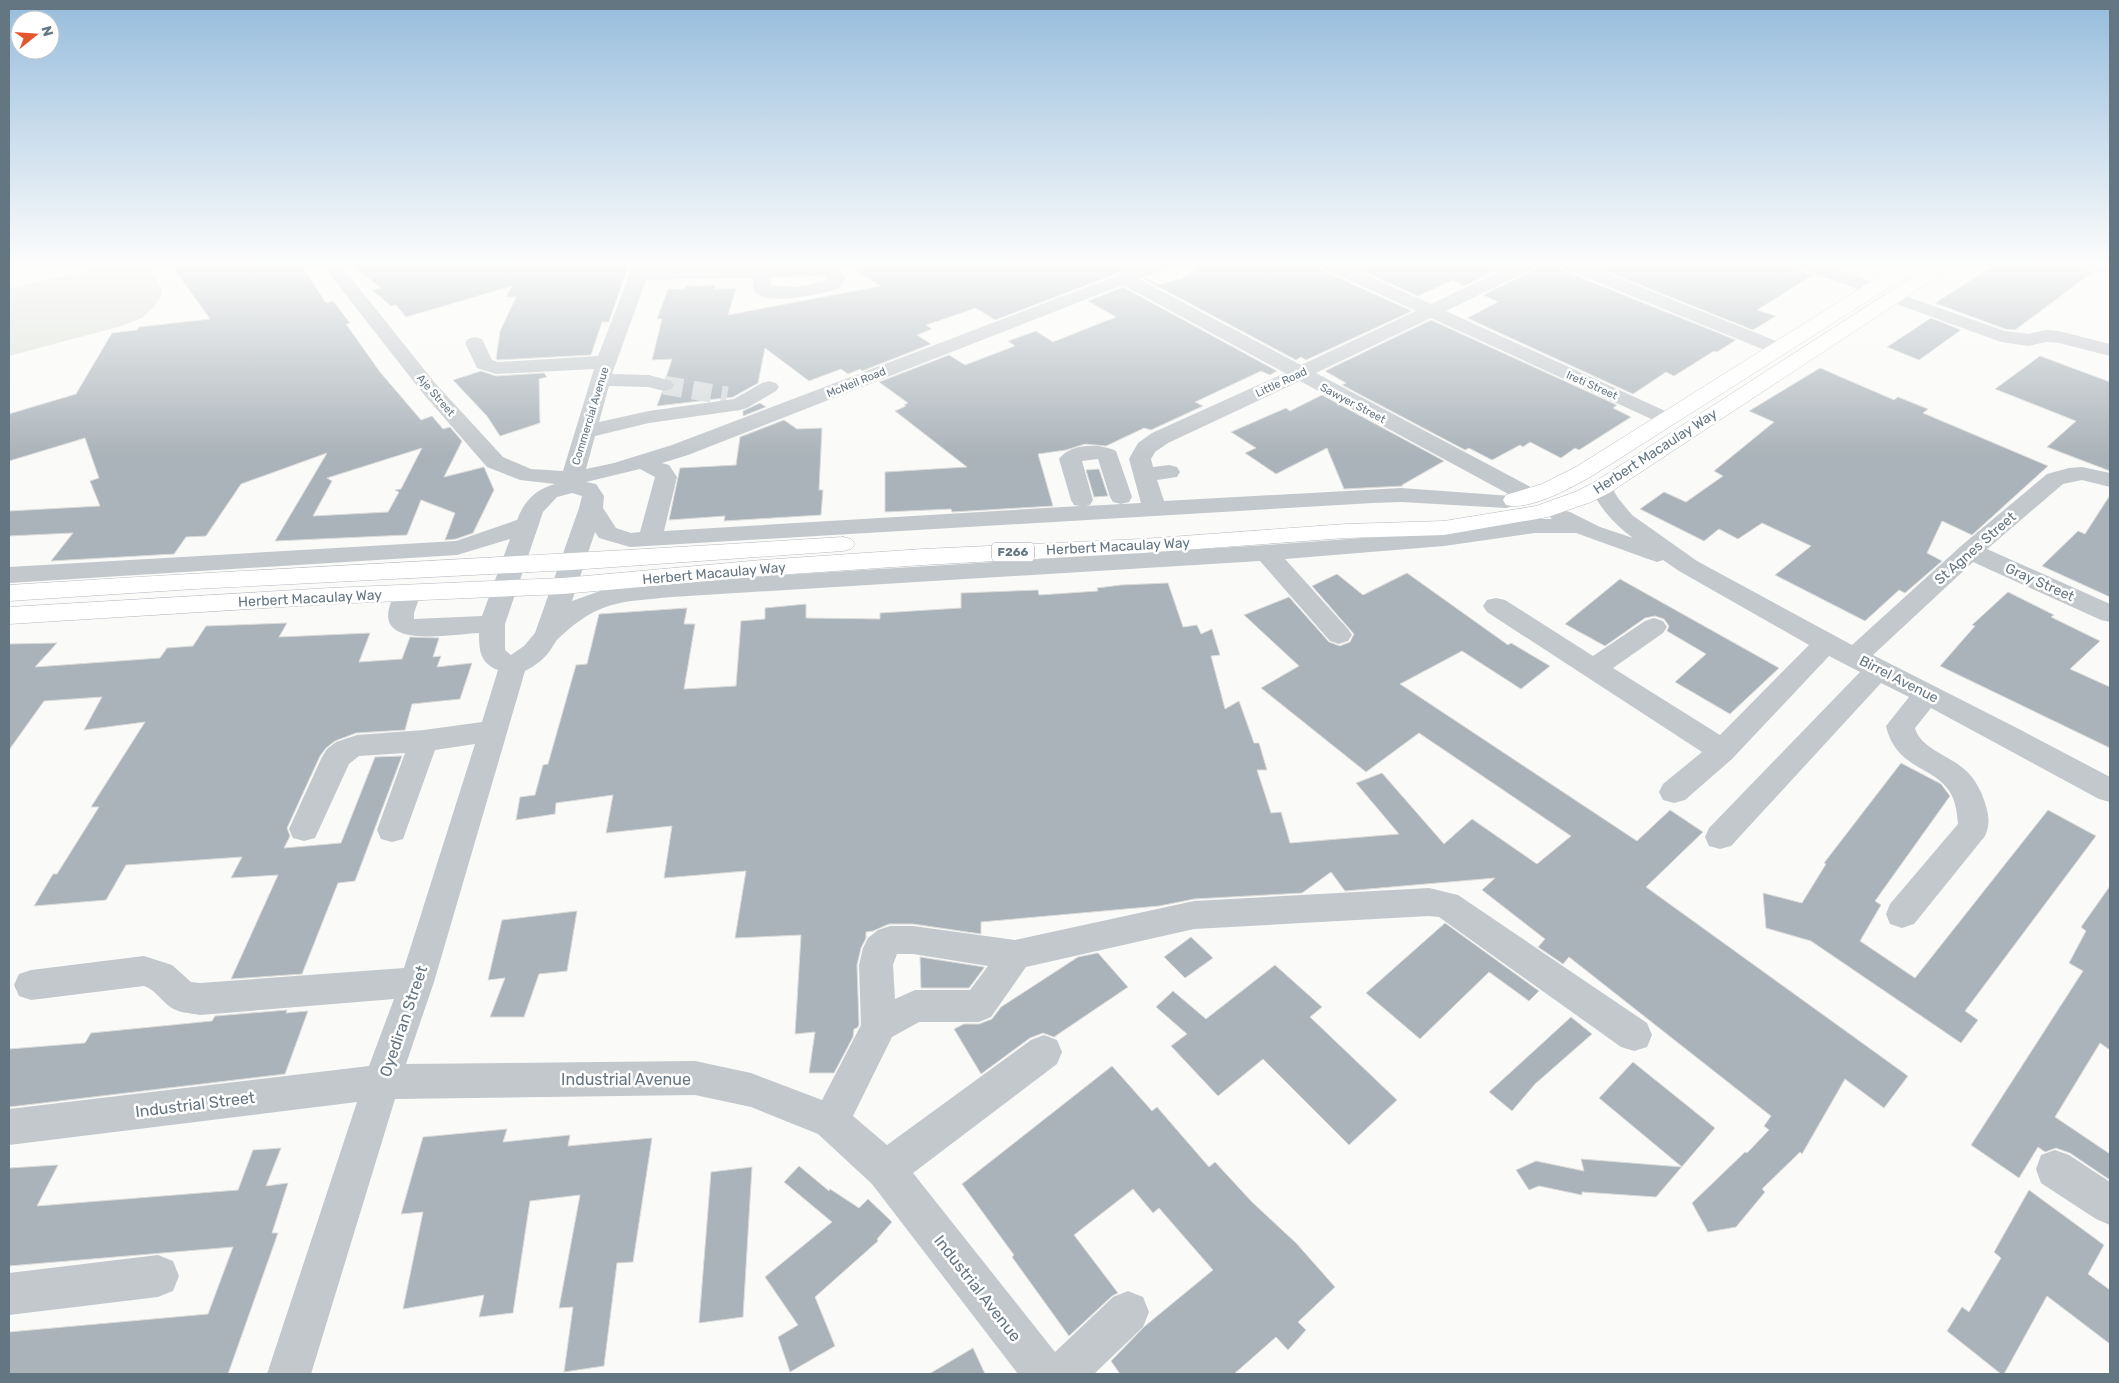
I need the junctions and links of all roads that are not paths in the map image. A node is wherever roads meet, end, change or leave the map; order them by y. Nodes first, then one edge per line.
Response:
1 (381, 328) edge
2 (619, 328) edge
3 (996, 328) edge
4 (1215, 328) edge
5 (1397, 328) edge
6 (1465, 328) edge
7 (1726, 328) edge
8 (1812, 328) edge
9 (1847, 328) edge
10 (1979, 328) edge
11 (475, 343) dead end
12 (1779, 349) junction
13 (2110, 350) edge
14 (604, 371) junction
15 (1299, 373) junction
16 (769, 387) dead end
17 (734, 400) junction
18 (649, 417) junction
19 (1667, 419) junction
20 (737, 429) junction
21 (585, 432) junction
22 (641, 462) junction
23 (1169, 472) dead end
24 (1143, 474) junction
25 (2110, 480) edge
26 (572, 482) junction
27 (1601, 488) junction
28 (1506, 501) junction
29 (1136, 505) junction
30 (1079, 506) junction
31 (591, 508) junction
32 (1538, 511) junction
33 (525, 525) junction
34 (650, 539) junction
35 (1970, 551) junction
36 (1266, 553) junction
37 (514, 565) junction
38 (1688, 566) junction
39 (567, 574) junction
40 (9, 575) edge
41 (506, 589) junction
42 (9, 593) edge
43 (408, 593) junction
44 (1496, 606) dead end
45 (2110, 614) edge
46 (9, 616) edge
47 (492, 624) junction
48 (1654, 627) dead end
49 (548, 632) junction
50 (1339, 636) dead end
51 (1826, 643) junction
52 (1867, 663) junction
53 (512, 666) junction
54 (1594, 668) junction
55 (1928, 694) junction
56 (492, 731) junction
57 (424, 742) junction
58 (1722, 751) junction
59 (2110, 791) edge
60 (1674, 792) dead end
61 (304, 829) dead end
62 (392, 830) dead end
63 (1720, 837) dead end
64 (1902, 914) dead end
65 (1015, 955) junction
66 (417, 982) junction
67 (31, 985) dead end
68 (879, 1026) junction
69 (1634, 1035) dead end
70 (1044, 1052) dead end
71 (382, 1082) junction
72 (831, 1122) junction
73 (9, 1127) edge
74 (2055, 1169) dead end
75 (886, 1170) junction
76 (2110, 1205) edge
77 (158, 1276) dead end
78 (9, 1294) edge
79 (1128, 1312) dead end
80 (289, 1374) edge
81 (1045, 1374) edge
82 (1063, 1374) edge

1 - 26 street, Aje Street
2 - 14 street, Commercial Avenue
3 - 20 street, McNeil Road
4 - 15 street, Sawyer Street
5 - 15 street, Little Road
6 - 19 street, Ireti Street
7 - 12 street
8 - 12 highway, Herbert Macaulay Way / F266
9 - 27 highway, Herbert Macaulay Way / F266
10 - 13 street
11 - 14 street
12 - 19 highway, Herbert Macaulay Way / F266
14 - 18 street
14 - 21 street, Commercial Avenue
15 - 24 street, Little Road
15 - 32 street, Sawyer Street
16 - 17 street
17 - 18 street
17 - 20 street
18 - 21 street
19 - 32 highway, Herbert Macaulay Way / F266
20 - 22 street, McNeil Road
21 - 26 street, Commercial Avenue
22 - 26 street, McNeil Road
22 - 34 street
23 - 24 street
24 - 29 street, Little Road
25 - 35 street, St Agnes Street
26 - 31 street
26 - 33 street
27 - 32 highway, Herbert Macaulay Way / F266
27 - 38 street
28 - 29 street
28 - 32 highway, Herbert Macaulay Way / F266
28 - 39 highway, Herbert Macaulay Way / F266
29 - 30 street
29 - 30 street
30 - 34 street
31 - 34 street
31 - 39 street
32 - 36 street
32 - 38 street, Sawyer Street
32 - 39 highway, Herbert Macaulay Way / F266
33 - 37 street
33 - 40 street
35 - 45 street, Gray Street
35 - 52 street, St Agnes Street
36 - 49 street
36 - 50 street
37 - 39 highway, Herbert Macaulay Way / F266
37 - 41 street
37 - 42 highway, Herbert Macaulay Way / F266
38 - 51 street, Birrel Avenue
39 - 41 highway, Herbert Macaulay Way / F266
39 - 49 street
41 - 43 highway, Herbert Macaulay Way / F266
41 - 47 street
43 - 46 highway, Herbert Macaulay Way / F266
43 - 47 street
44 - 54 street
47 - 53 street
48 - 54 street
49 - 53 street
51 - 52 street, Birrel Avenue
51 - 58 street
52 - 55 street, Birrel Avenue
52 - 63 street, St Agnes Street
53 - 56 street, Oyediran Street
54 - 58 street
55 - 59 street, Birrel Avenue
55 - 64 street
56 - 57 street
56 - 66 street, Oyediran Street
57 - 61 street
57 - 62 street
58 - 60 street
65 - 68 street
65 - 68 street
65 - 69 street
66 - 67 street
66 - 71 street, Oyediran Street
68 - 72 street
70 - 75 street
71 - 72 street, Industrial Avenue
71 - 73 street, Industrial Street
71 - 80 street, Oyediran Street
72 - 75 street, Industrial Avenue
74 - 76 street
75 - 81 street, Industrial Avenue
77 - 78 street
79 - 82 street

